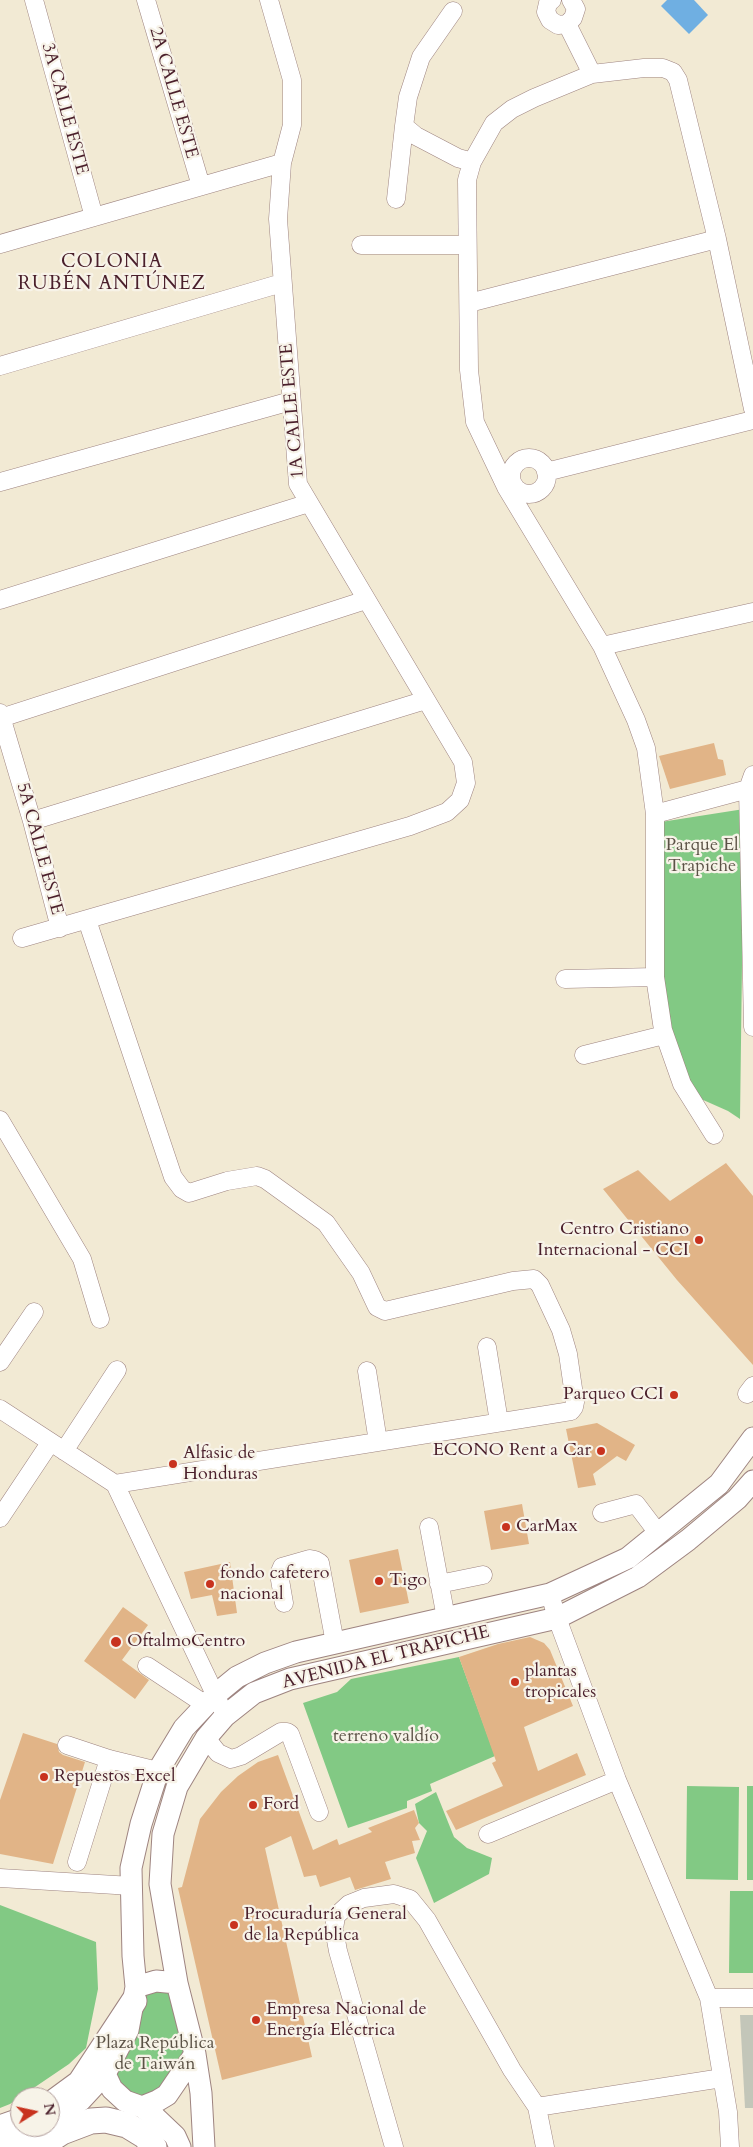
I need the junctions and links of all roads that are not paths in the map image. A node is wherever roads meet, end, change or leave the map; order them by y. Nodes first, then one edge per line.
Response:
1 (34, 0) edge
2 (146, 0) edge
3 (268, 0) edge
4 (552, 0) edge
5 (571, 0) edge
6 (453, 11) dead end
7 (567, 24) junction
8 (592, 74) junction
9 (404, 126) junction
10 (472, 162) junction
11 (282, 163) junction
12 (201, 186) junction
13 (396, 199) dead end
14 (94, 217) junction
15 (717, 239) junction
16 (0, 244) edge
17 (360, 245) dead end
18 (468, 245) junction
19 (282, 283) junction
20 (469, 303) junction
21 (0, 366) edge
22 (291, 401) junction
23 (753, 409) edge
24 (753, 420) edge
25 (546, 472) junction
26 (0, 482) edge
27 (510, 485) junction
28 (309, 503) junction
29 (0, 600) edge
30 (366, 600) junction
31 (753, 612) edge
32 (602, 646) junction
33 (426, 700) junction
34 (1, 716) edge
35 (751, 782) edge
36 (655, 814) junction
37 (32, 821) junction
38 (87, 920) junction
39 (60, 928) junction
40 (22, 938) dead end
41 (655, 977) junction
42 (565, 979) dead end
43 (753, 1027) edge
44 (664, 1034) junction
45 (584, 1055) dead end
46 (0, 1120) edge
47 (714, 1135) dead end
48 (34, 1312) dead end
49 (100, 1319) dead end
50 (488, 1347) dead end
51 (0, 1362) edge
52 (117, 1370) dead end
53 (367, 1371) dead end
54 (0, 1408) edge
55 (499, 1422) junction
56 (753, 1438) edge
57 (378, 1442) junction
58 (57, 1447) junction
59 (753, 1481) edge
60 (115, 1484) junction
61 (602, 1513) dead end
62 (0, 1518) edge
63 (429, 1527) dead end
64 (658, 1533) junction
65 (483, 1575) dead end
66 (439, 1584) junction
67 (550, 1594) junction
68 (284, 1602) dead end
69 (446, 1618) junction
70 (557, 1618) junction
71 (335, 1643) junction
72 (146, 1666) dead end
73 (211, 1700) junction
74 (225, 1716) junction
75 (206, 1738) junction
76 (67, 1745) dead end
77 (109, 1759) junction
78 (158, 1771) junction
79 (616, 1780) junction
80 (319, 1812) dead end
81 (488, 1834) dead end
82 (76, 1862) dead end
83 (0, 1878) edge
84 (132, 1886) junction
85 (177, 1983) junction
86 (135, 1994) junction
87 (709, 1998) junction
88 (753, 1998) edge
89 (195, 2054) junction
90 (105, 2074) junction
91 (722, 2078) junction
92 (60, 2098) edge
93 (142, 2107) junction
94 (538, 2108) junction
95 (60, 2116) edge
96 (24, 2137) edge
97 (4, 2147) edge
98 (40, 2147) edge
99 (154, 2147) edge
100 (180, 2147) edge
101 (204, 2147) edge
102 (394, 2147) edge
103 (546, 2147) edge
104 (730, 2147) edge

1 - 14 street, 3A CALLE ESTE
2 - 12 street, 2A CALLE ESTE
3 - 11 street, 1A CALLE ESTE
4 - 7 street
5 - 7 street
6 - 9 street
7 - 8 street
8 - 10 street
8 - 15 street
9 - 10 street
9 - 13 street
10 - 18 street
11 - 12 street
11 - 19 street, 1A CALLE ESTE
12 - 14 street
14 - 16 street
15 - 20 street
15 - 23 street
17 - 18 street
18 - 20 street
19 - 21 street
19 - 22 street, 1A CALLE ESTE
20 - 27 street
22 - 26 street
22 - 28 street, 1A CALLE ESTE
24 - 25 street
25 - 27 street
25 - 27 street
27 - 32 street
28 - 29 street
28 - 30 street, 1A CALLE ESTE
30 - 33 street, 1A CALLE ESTE
30 - 34 street
31 - 32 street
32 - 36 street
33 - 37 street
33 - 38 street, 1A CALLE ESTE
34 - 37 street, 5A CALLE ESTE
35 - 36 street
35 - 43 street
36 - 41 street
37 - 39 street, 5A CALLE ESTE
38 - 39 street
38 - 55 street
39 - 40 street
41 - 42 street
41 - 44 street
44 - 45 street
44 - 47 street
46 - 49 street
48 - 51 street
50 - 55 street
52 - 58 street
53 - 57 street
54 - 58 street
55 - 57 street
56 - 64 main road, AVENIDA EL TRAPICHE
57 - 60 street
58 - 60 street
58 - 62 street
59 - 70 main road, AVENIDA EL TRAPICHE
60 - 73 street
61 - 64 street
63 - 66 street
64 - 67 main road, AVENIDA EL TRAPICHE
65 - 66 street
66 - 69 street
67 - 69 main road, AVENIDA EL TRAPICHE
67 - 70 street
68 - 71 street
69 - 71 main road, AVENIDA EL TRAPICHE
70 - 74 main road, AVENIDA EL TRAPICHE
70 - 79 street
71 - 73 main road, AVENIDA EL TRAPICHE
72 - 73 street
73 - 74 street
73 - 78 main road, AVENIDA EL TRAPICHE
74 - 75 main road, AVENIDA EL TRAPICHE
75 - 80 street
75 - 85 main road, AVENIDA EL TRAPICHE
76 - 77 street
77 - 78 street
77 - 82 street
78 - 84 main road, AVENIDA EL TRAPICHE
79 - 81 street
79 - 87 street
83 - 84 street
84 - 86 main road, AVENIDA EL TRAPICHE
85 - 86 main road
85 - 89 main road, AVENIDA EL TRAPICHE
86 - 90 main road, AVENIDA EL TRAPICHE
86 - 92 highway
87 - 88 street
87 - 91 street
89 - 93 main road
89 - 101 main road, AVENIDA EL TRAPICHE
90 - 93 main road
90 - 95 main road, AVENIDA EL TRAPICHE
91 - 94 street
91 - 104 street
93 - 100 main road
94 - 102 street
94 - 103 street
96 - 97 main road
98 - 99 highway

